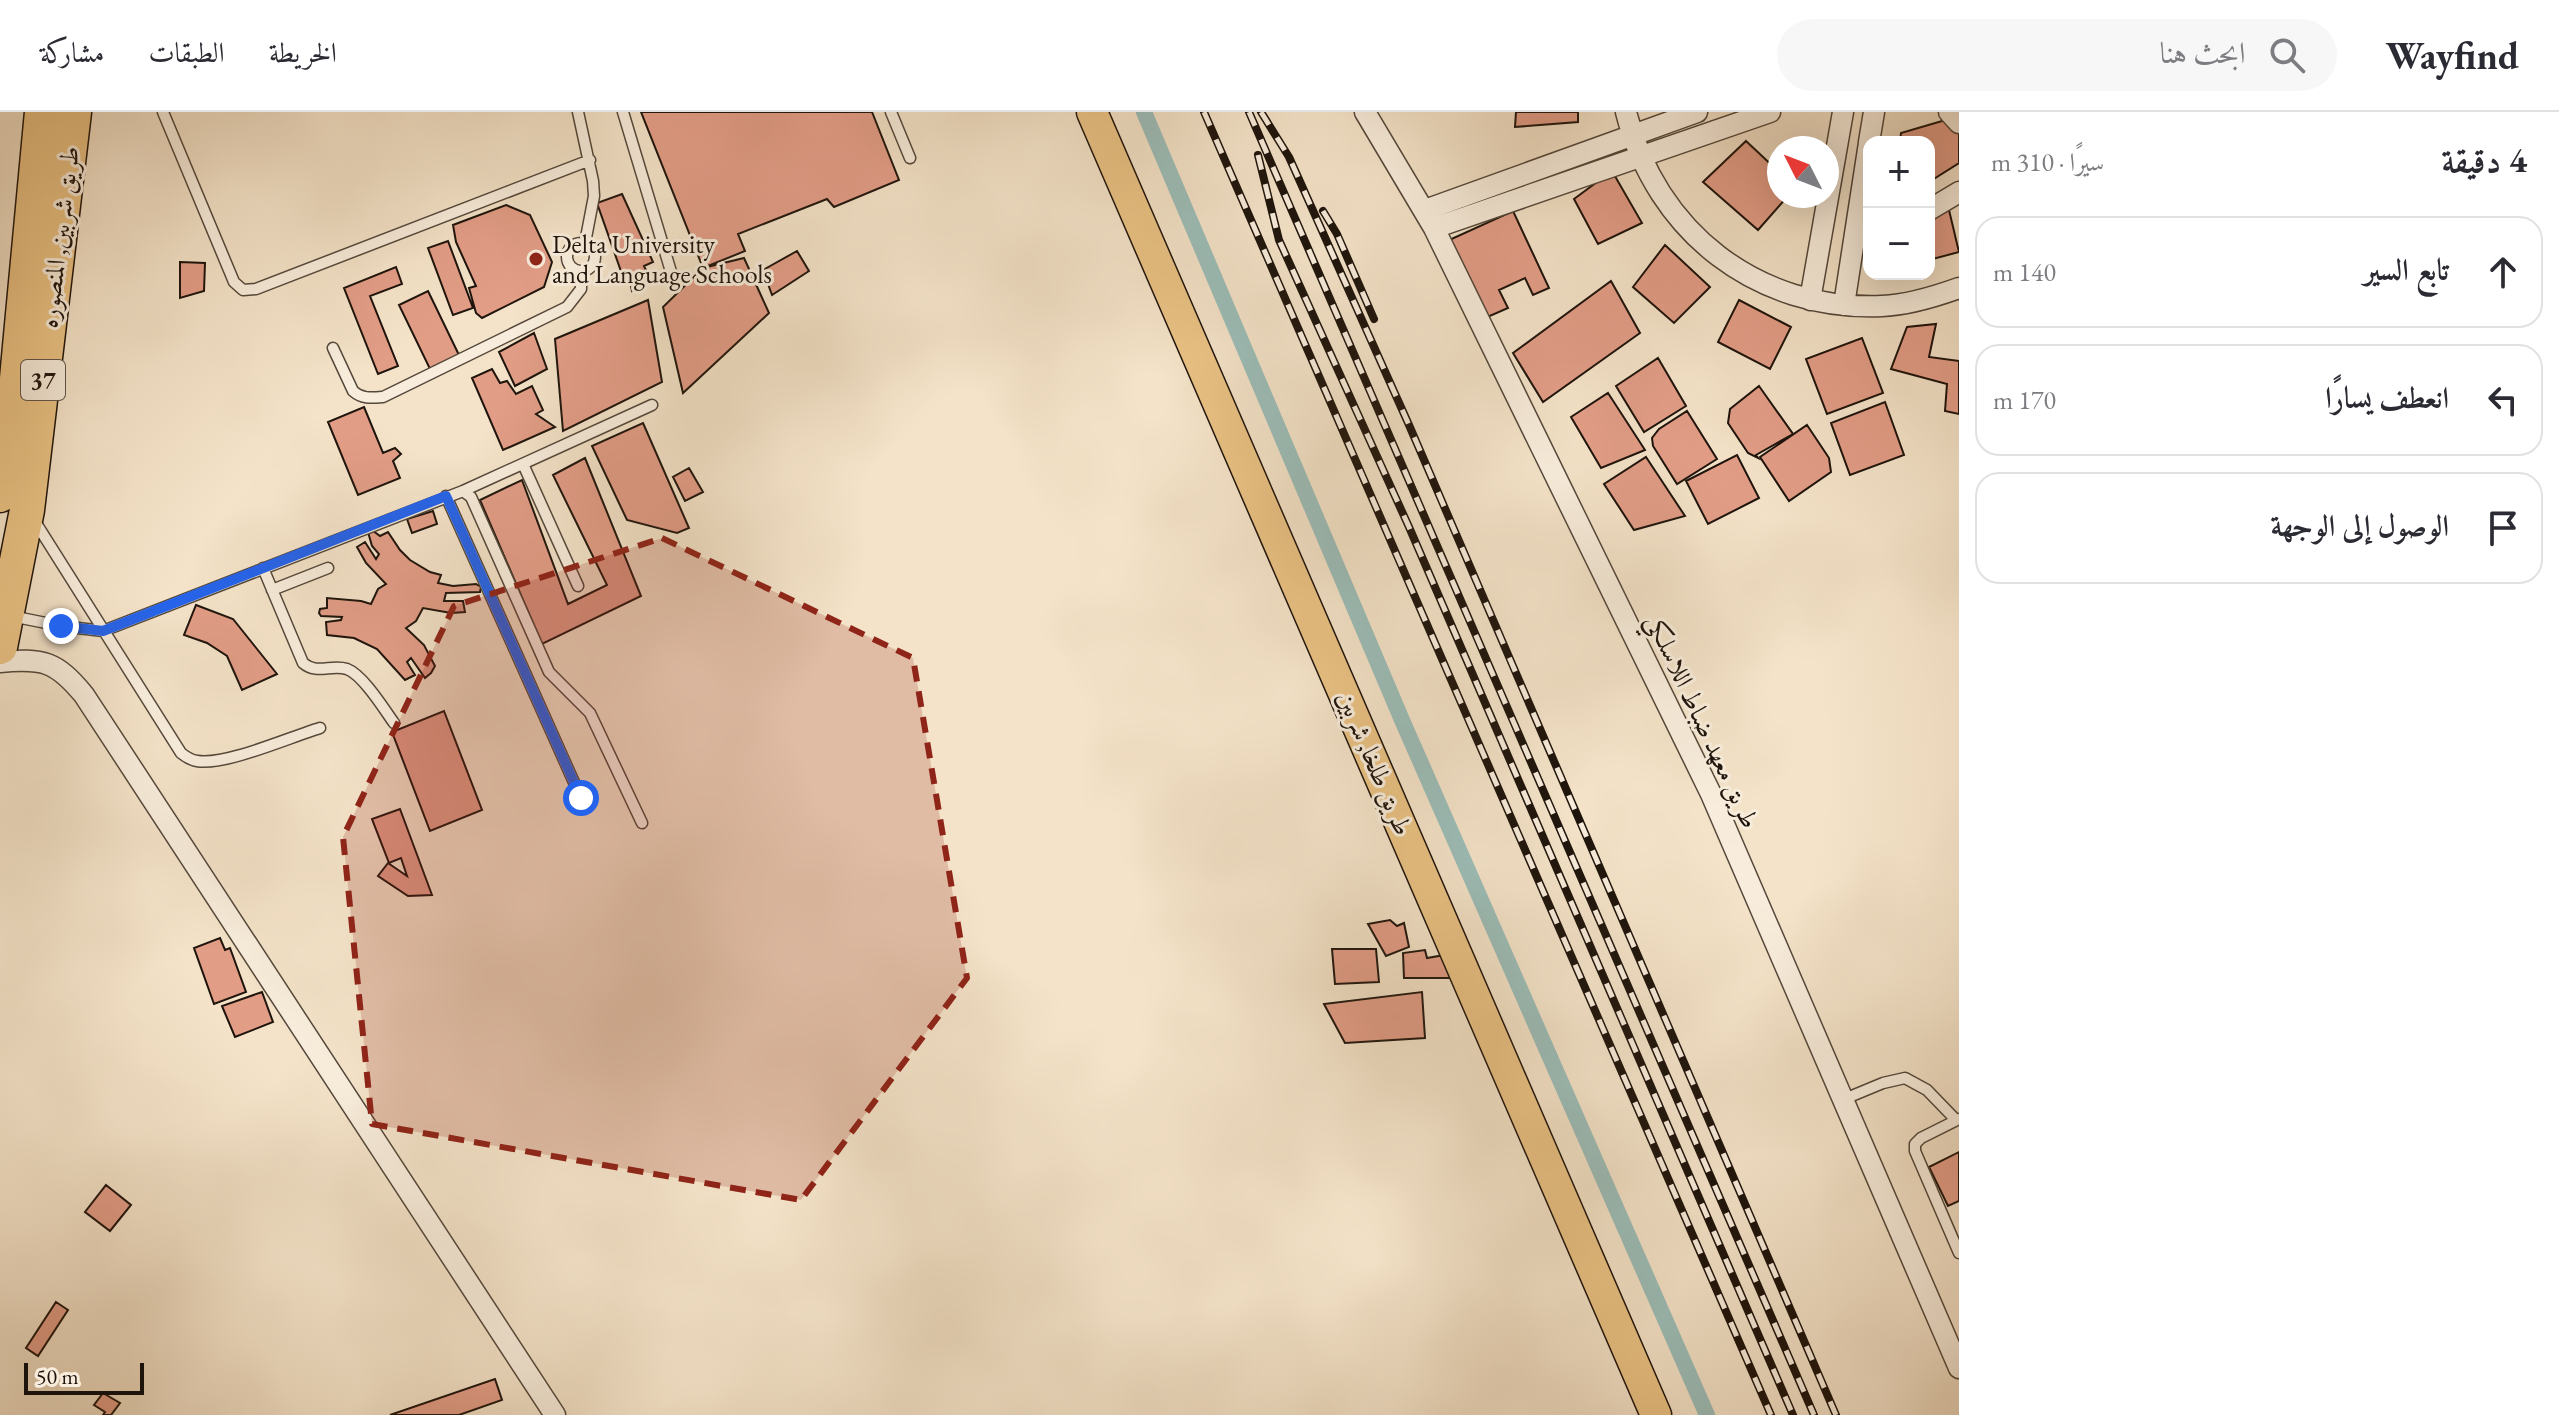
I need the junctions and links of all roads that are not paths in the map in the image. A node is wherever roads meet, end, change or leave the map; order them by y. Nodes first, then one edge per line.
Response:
1 (42, 112) edge
2 (74, 112) edge
3 (163, 112) edge
4 (578, 112) edge
5 (623, 112) edge
6 (891, 112) edge
7 (1092, 112) edge
8 (1365, 112) edge
9 (1626, 112) edge
10 (1697, 112) edge
11 (1770, 112) edge
12 (1843, 112) edge
13 (1860, 112) edge
14 (1874, 112) edge
15 (1949, 112) edge
16 (1959, 123) edge
17 (1632, 136) junction
18 (1870, 136) edge
19 (1640, 157) junction
20 (910, 158) dead end
21 (590, 160) junction
22 (1959, 192) edge
23 (1932, 208) edge
24 (1430, 219) junction
25 (1863, 224) edge
26 (585, 243) junction
27 (581, 271) junction
28 (672, 275) dead end
29 (1959, 288) edge
30 (1810, 300) junction
31 (1844, 305) junction
32 (333, 348) dead end
33 (652, 405) dead end
34 (24, 435) junction
35 (523, 464) junction
36 (463, 491) junction
37 (446, 496) junction
38 (14, 503) edge
39 (263, 568) junction
40 (328, 568) dead end
41 (578, 586) dead end
42 (272, 590) junction
43 (3, 631) edge
44 (103, 631) junction
45 (0, 662) edge
46 (394, 723) dead end
47 (320, 728) dead end
48 (581, 798) dead end
49 (642, 823) dead end
50 (1842, 1100) junction
51 (1958, 1120) edge
52 (1959, 1253) edge
53 (1959, 1368) edge
54 (555, 1415) edge
55 (1656, 1415) edge

1 - 34 highway, طريق شربين, المنصوره / 37
2 - 34 highway, طريق شربين, المنصوره / 37
3 - 21 lane
4 - 21 lane
5 - 28 lane
6 - 20 lane
7 - 55 main road, طريق طلخا, شربين
8 - 24 street, طريق معهد ضباط اللاسلكي
9 - 17 street
10 - 17 street
11 - 19 street
12 - 30 street
13 - 14 street
14 - 18 street
15 - 16 street
17 - 19 street
17 - 24 street
19 - 24 street
19 - 30 street
21 - 26 lane
22 - 23 street
24 - 50 street, طريق معهد ضباط اللاسلكي
25 - 31 street
26 - 27 lane
26 - 27 lane
27 - 32 lane
29 - 31 street
30 - 31 street
33 - 35 lane
34 - 38 highway, طريق شربين, المنصوره / 37
35 - 36 lane
35 - 41 lane
36 - 37 lane
36 - 49 lane
37 - 39 lane
37 - 48 lane
38 - 43 highway, طريق شربين, المنصوره / 37
38 - 44 lane
39 - 42 lane
39 - 44 lane
40 - 42 lane
42 - 46 lane
43 - 44 lane
44 - 47 lane
45 - 54 street
50 - 51 lane
50 - 53 street, طريق معهد ضباط اللاسلكي
51 - 52 lane

